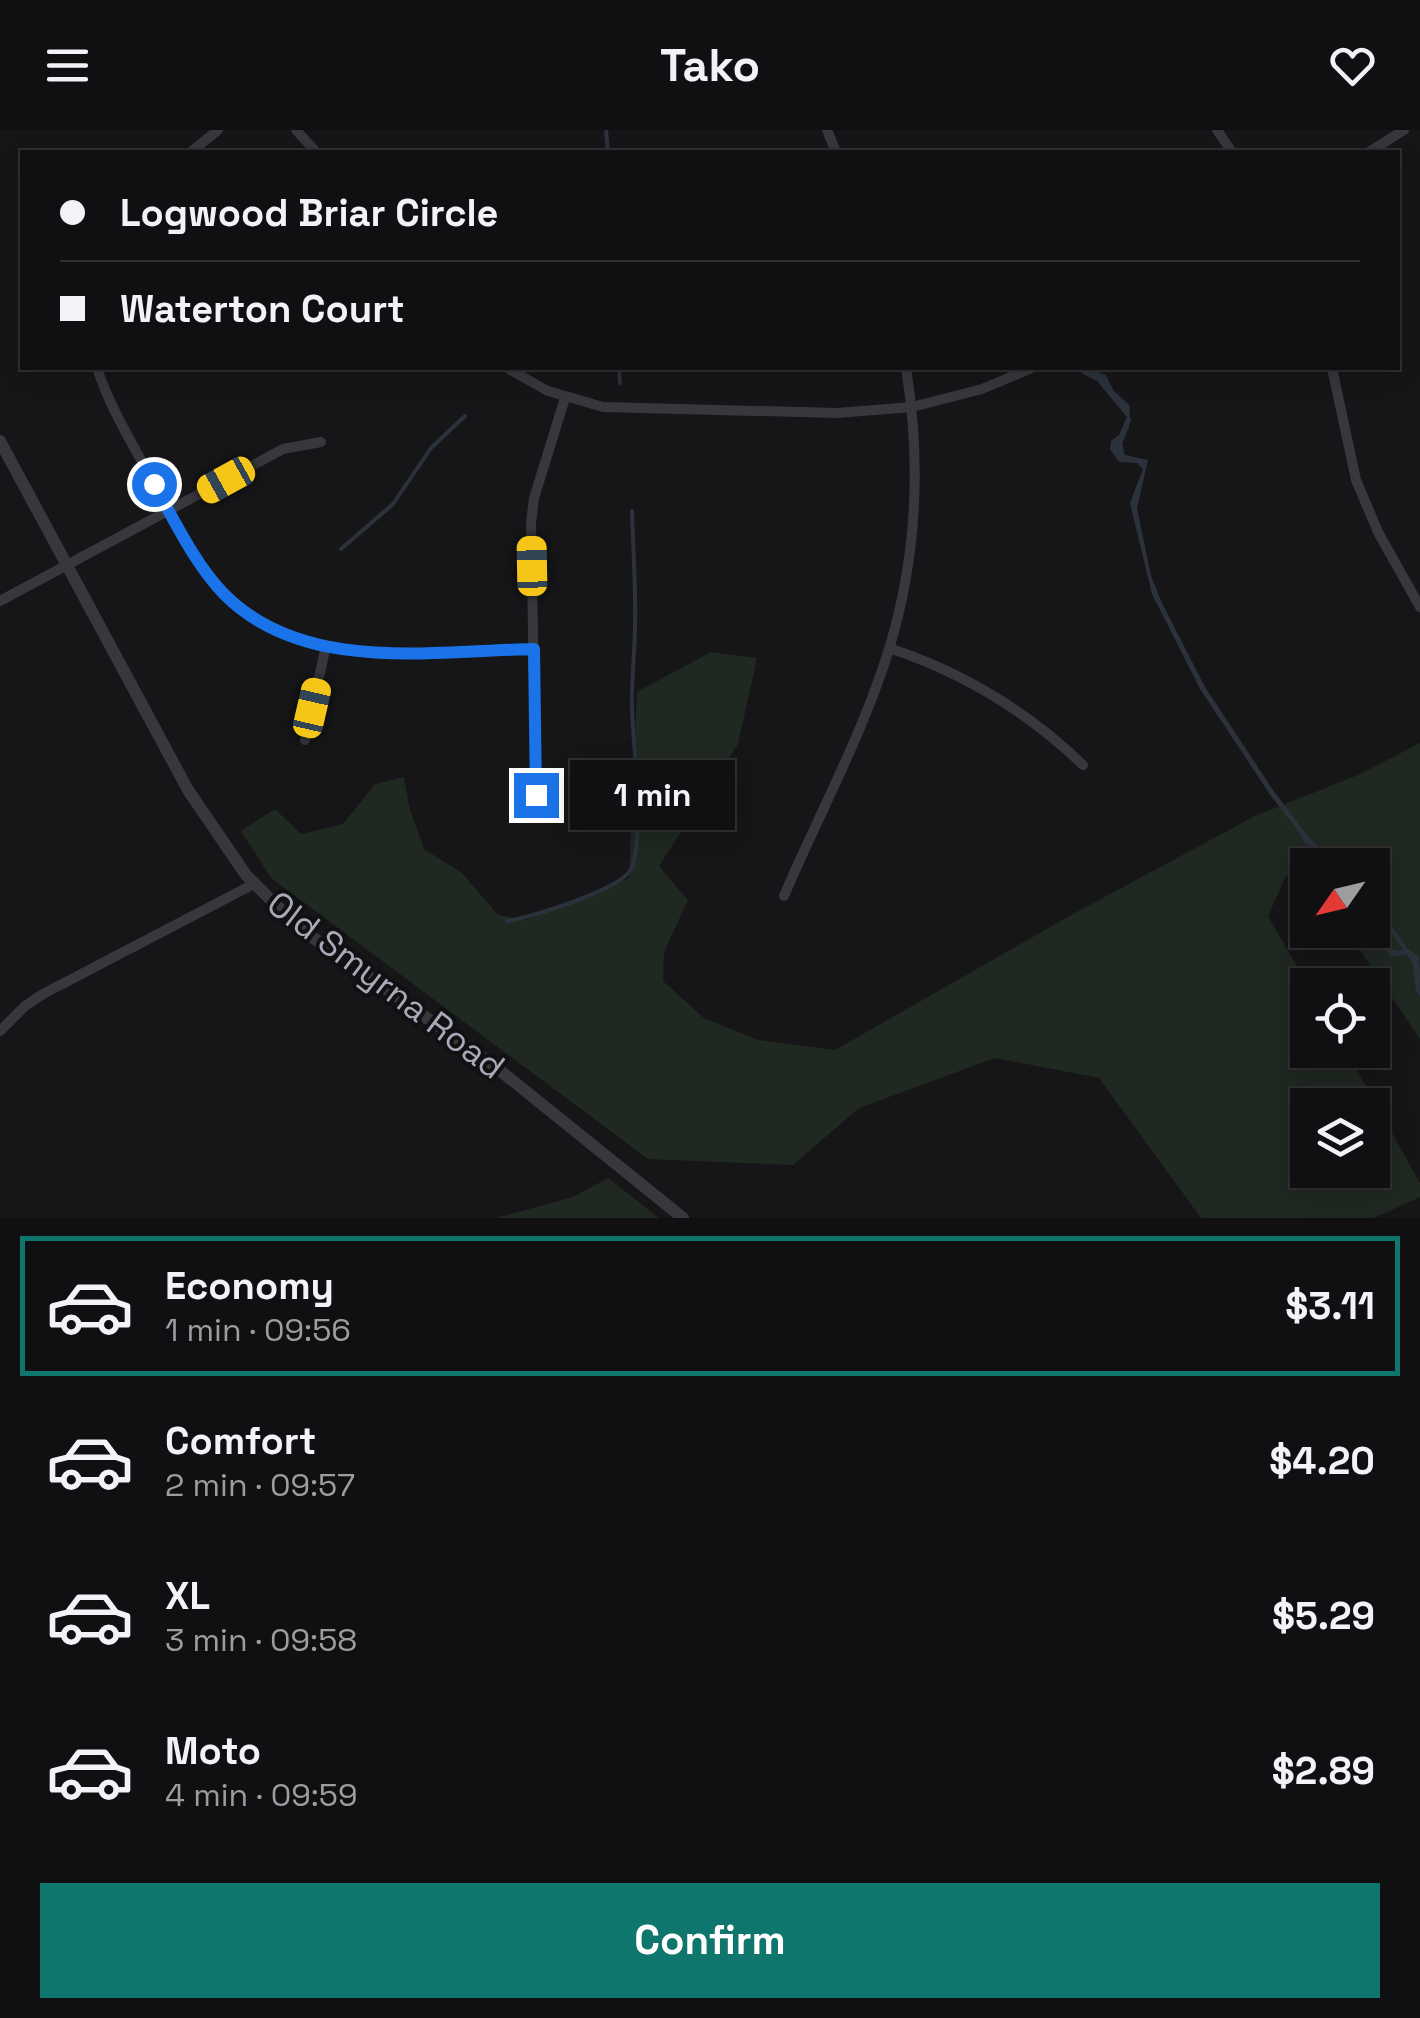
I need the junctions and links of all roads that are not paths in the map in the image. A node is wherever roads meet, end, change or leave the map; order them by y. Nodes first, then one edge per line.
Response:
1 (218, 130) edge
2 (296, 130) edge
3 (1404, 130) edge
4 (193, 150) edge
5 (314, 150) edge
6 (1372, 150) edge
7 (98, 370) edge
8 (511, 370) edge
9 (906, 370) edge
10 (1027, 370) edge
11 (1332, 370) edge
12 (565, 398) junction
13 (912, 407) junction
14 (0, 441) edge
15 (321, 442) dead end
16 (169, 512) junction
17 (68, 566) junction
18 (0, 601) edge
19 (1420, 607) edge
20 (326, 646) junction
21 (889, 648) junction
22 (534, 649) junction
23 (306, 740) dead end
24 (1083, 765) dead end
25 (536, 795) dead end
26 (254, 884) junction
27 (784, 896) dead end
28 (0, 1031) edge
29 (683, 1218) edge

1 - 4 street
2 - 5 street
3 - 6 street
7 - 16 street
8 - 12 street
9 - 13 street
10 - 13 street
11 - 19 street
12 - 13 street
12 - 22 street
13 - 21 street
14 - 17 street, Old Smyrna Road
15 - 16 street
16 - 17 street
16 - 20 street
17 - 18 street
17 - 26 street, Old Smyrna Road
20 - 22 street
20 - 23 street
21 - 24 street
21 - 27 street
22 - 25 street
26 - 28 street
26 - 29 street, Old Smyrna Road

